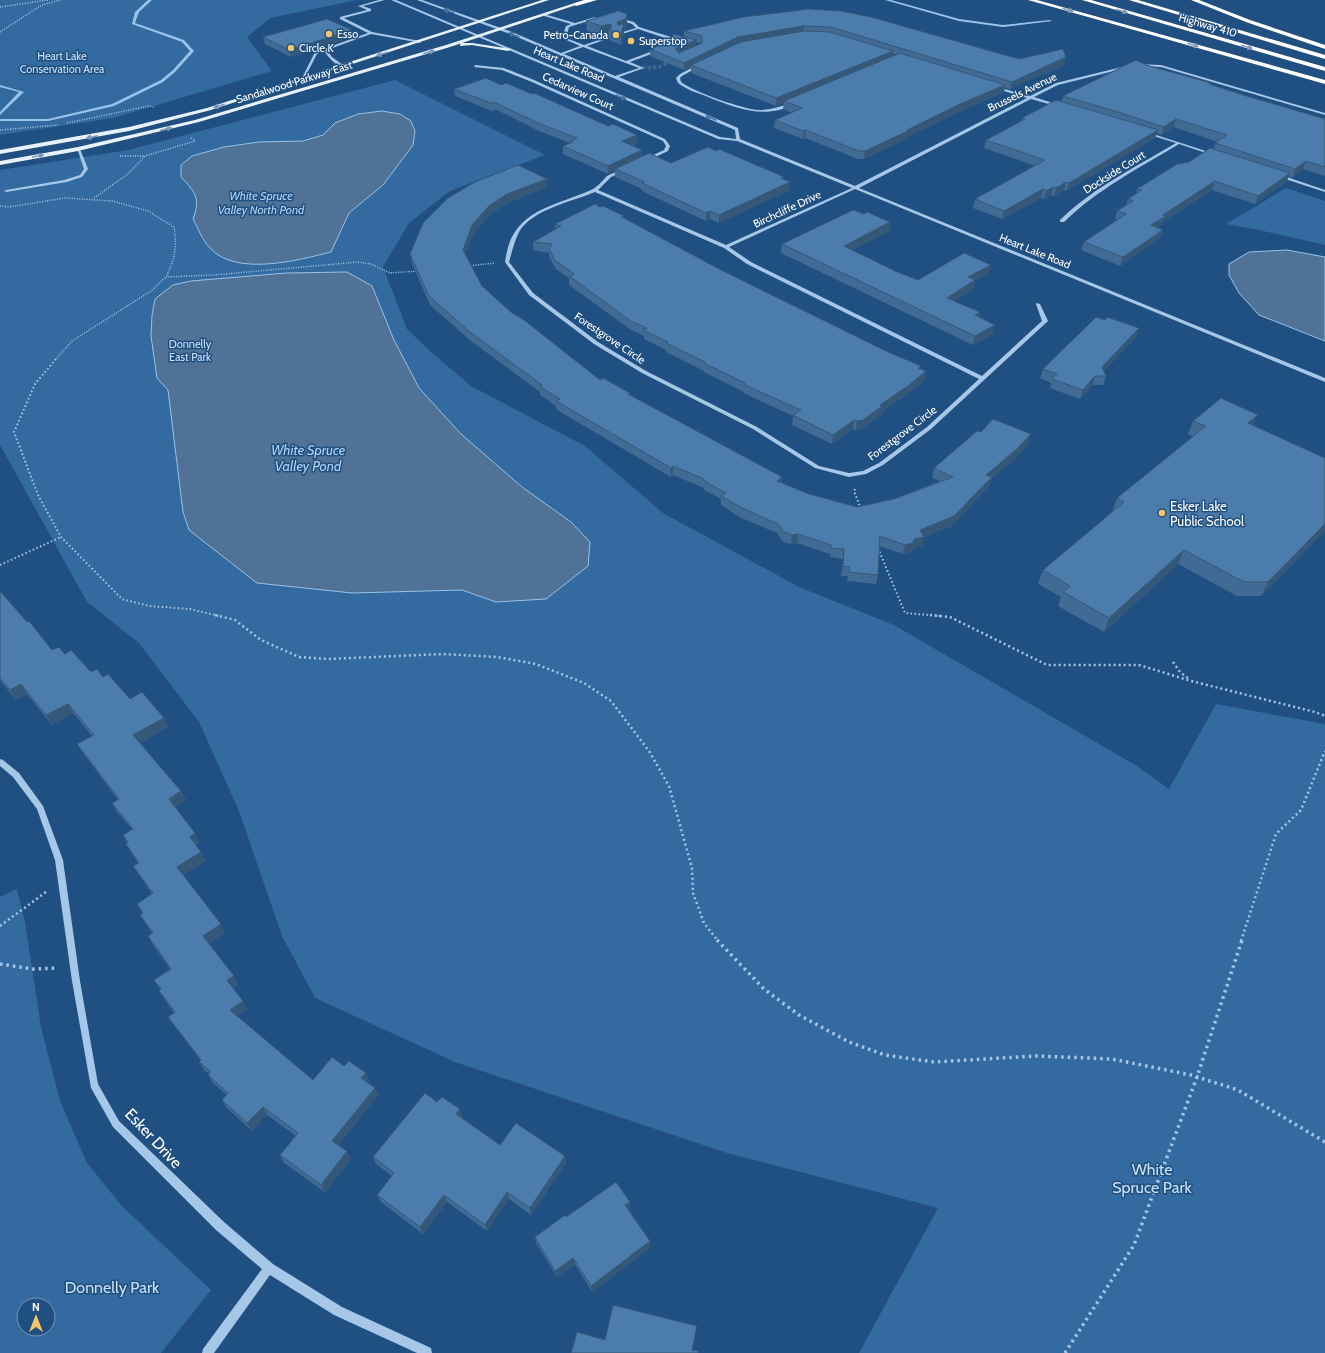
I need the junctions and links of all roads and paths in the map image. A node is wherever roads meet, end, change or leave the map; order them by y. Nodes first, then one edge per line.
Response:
1 (48, 0) edge
2 (60, 0) edge
3 (383, 0) edge
4 (393, 0) edge
5 (419, 0) edge
6 (547, 0) edge
7 (589, 0) edge
8 (594, 0) edge
9 (1031, 0) edge
10 (1085, 0) edge
11 (1132, 0) edge
12 (1194, 0) edge
13 (576, 4) junction
14 (0, 7) edge
15 (545, 14) junction
16 (598, 17) edge
17 (612, 17) edge
18 (480, 22) junction
19 (575, 24) junction
20 (461, 28) junction
21 (638, 28) junction
22 (500, 29) junction
23 (0, 32) edge
24 (371, 33) junction
25 (620, 34) edge
26 (480, 36) junction
27 (609, 37) edge
28 (670, 38) junction
29 (676, 39) edge
30 (420, 42) junction
31 (448, 46) junction
32 (584, 46) junction
33 (1325, 47) edge
34 (508, 49) junction
35 (325, 50) junction
36 (561, 54) junction
37 (1325, 57) edge
38 (627, 62) junction
39 (704, 63) edge
40 (342, 66) junction
41 (475, 66) dead end
42 (1325, 69) edge
43 (616, 77) junction
44 (302, 79) junction
45 (339, 80) junction
46 (1325, 82) edge
47 (990, 86) edge
48 (1030, 98) junction
49 (793, 103) edge
50 (158, 108) dead end
51 (1065, 108) edge
52 (1325, 114) edge
53 (65, 123) dead end
54 (58, 125) dead end
55 (0, 130) edge
56 (1141, 131) edge
57 (188, 136) dead end
58 (738, 140) junction
59 (1179, 143) junction
60 (78, 149) junction
61 (0, 152) edge
62 (1215, 155) edge
63 (645, 160) edge
64 (0, 163) edge
65 (631, 167) edge
66 (1274, 174) edge
67 (855, 188) junction
68 (595, 190) junction
69 (6, 191) dead end
70 (1325, 191) edge
71 (93, 198) junction
72 (0, 206) edge
73 (1062, 221) dead end
74 (726, 247) junction
75 (507, 262) junction
76 (462, 266) edge
77 (423, 270) edge
78 (166, 277) junction
79 (1038, 304) dead end
80 (982, 378) junction
81 (1325, 380) edge
82 (864, 473) junction
83 (863, 514) edge
84 (61, 537) junction
85 (875, 542) edge
86 (0, 565) edge
87 (1173, 662) dead end
88 (1191, 681) junction
89 (1325, 716) edge
90 (1325, 751) edge
91 (0, 762) edge
92 (62, 879) junction
93 (0, 926) edge
94 (0, 964) edge
95 (74, 968) junction
96 (1197, 1077) junction
97 (1325, 1142) edge
98 (269, 1268) junction
99 (427, 1352) dead end
100 (207, 1353) edge
101 (1065, 1353) edge

1 - 14 path
2 - 23 path
3 - 24 street
4 - 20 street, Heart Lake Road
18 -> 5 street, Heart Lake Road
6 - 18 main road, Sandalwood Parkway East
7 - 13 main road, Sandalwood Parkway East
8 - 13 highway
9 -> 46 highway
10 -> 42 highway, Highway 410
11 - 37 highway, Highway 410
12 - 33 highway
13 - 15 main road, Sandalwood Parkway East
15 - 19 street
15 - 22 main road, Sandalwood Parkway East
16 - 19 street
17 - 21 street
18 - 20 main road, Sandalwood Parkway East
18 - 22 street, Heart Lake Road
19 - 32 street
20 - 26 street, Heart Lake Road
20 - 30 main road, Sandalwood Parkway East
21 - 25 street
21 - 28 street
22 - 26 main road, Sandalwood Parkway East
36 -> 22 street, Heart Lake Road
24 - 30 street
24 - 35 street
26 - 31 main road, Sandalwood Parkway East
26 - 34 street, Heart Lake Road
27 - 32 street
28 - 29 street
28 - 38 street
30 -> 40 main road, Sandalwood Parkway East
31 - 34 main road
45 -> 31 main road, Sandalwood Parkway East
32 - 36 street
32 - 38 street
34 -> 58 street, Heart Lake Road
35 - 40 street
35 - 44 street
36 - 43 street, Heart Lake Road
38 - 43 street
39 - 49 street
40 - 44 main road, Sandalwood Parkway East
40 - 45 main road
41 - 63 street, Cedarview Court
58 -> 43 street, Heart Lake Road
44 -> 61 main road, Sandalwood Parkway East
60 -> 45 main road, Sandalwood Parkway East
47 - 48 street
48 - 51 street
48 - 52 street, Brussels Avenue
48 - 67 street, Brussels Avenue
50 - 53 path
54 - 55 path
56 - 59 street
57 - 71 path
58 - 67 street, Heart Lake Road
59 - 62 street
59 - 73 street, Dockside Court
64 -> 60 main road, Sandalwood Parkway East
60 - 69 street
65 - 68 street
66 - 70 street
67 - 74 street, Birchcliffe Drive
67 - 81 street, Heart Lake Road
68 - 74 street
68 - 75 street
71 - 72 path
71 - 78 path
74 - 80 street
75 - 76 path
75 - 82 street, Forestgrove Circle
77 - 78 path
78 - 84 path
79 - 80 street, Forestgrove Circle
80 - 82 street, Forestgrove Circle
82 - 83 path
84 - 86 path
84 - 96 path
85 - 88 path
87 - 88 path
88 - 89 path
90 - 96 path
91 - 92 street, Esker Drive
92 - 93 path
92 - 95 street, Esker Drive
94 - 95 path
95 - 98 street, Esker Drive
96 - 97 path
96 - 101 path
98 - 99 street, Esker Drive
98 - 100 street

